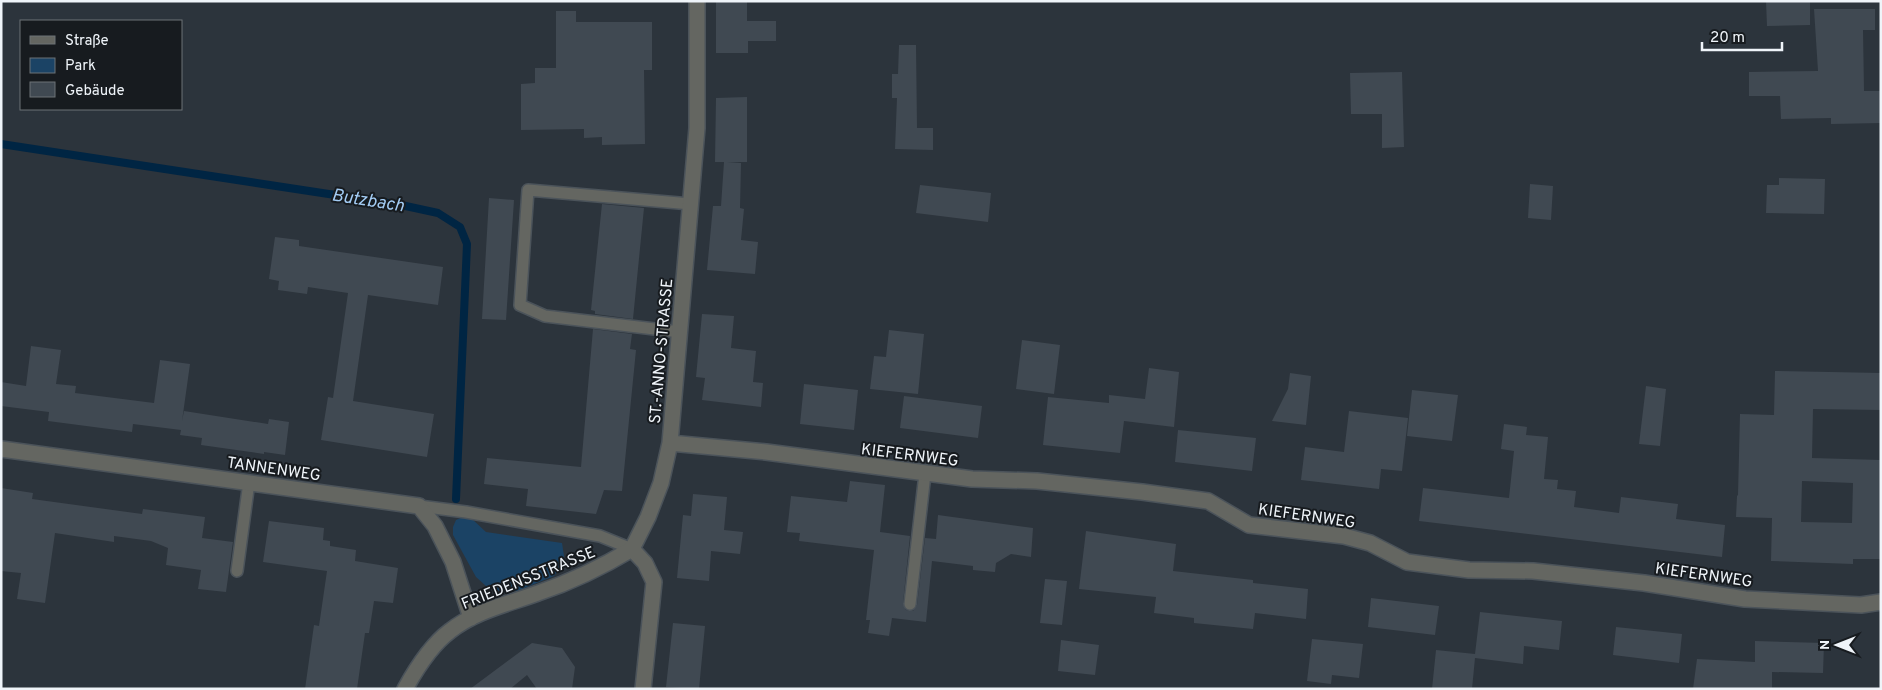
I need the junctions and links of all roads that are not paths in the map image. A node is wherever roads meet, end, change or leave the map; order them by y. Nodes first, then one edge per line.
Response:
1 (697, 1) edge
2 (691, 204) junction
3 (680, 332) junction
4 (670, 443) junction
5 (1, 449) edge
6 (925, 474) junction
7 (249, 482) junction
8 (419, 506) junction
9 (632, 549) junction
10 (237, 571) dead end
11 (1881, 602) edge
12 (910, 604) dead end
13 (471, 618) junction
14 (405, 689) edge
15 (643, 689) edge

1 - 2 street, ST.-ANNO-STRASSE
2 - 3 street, ST.-ANNO-STRASSE
2 - 3 lane
3 - 4 street, ST.-ANNO-STRASSE
4 - 6 street, KIEFERNWEG
4 - 9 street, ST.-ANNO-STRASSE
5 - 7 street, TANNENWEG
6 - 11 street, KIEFERNWEG
6 - 12 lane
7 - 8 street, TANNENWEG
7 - 10 lane
8 - 9 lane
8 - 13 street
9 - 13 street, FRIEDENSSTRASSE
9 - 15 street
13 - 14 street, FRIEDENSSTRASSE

